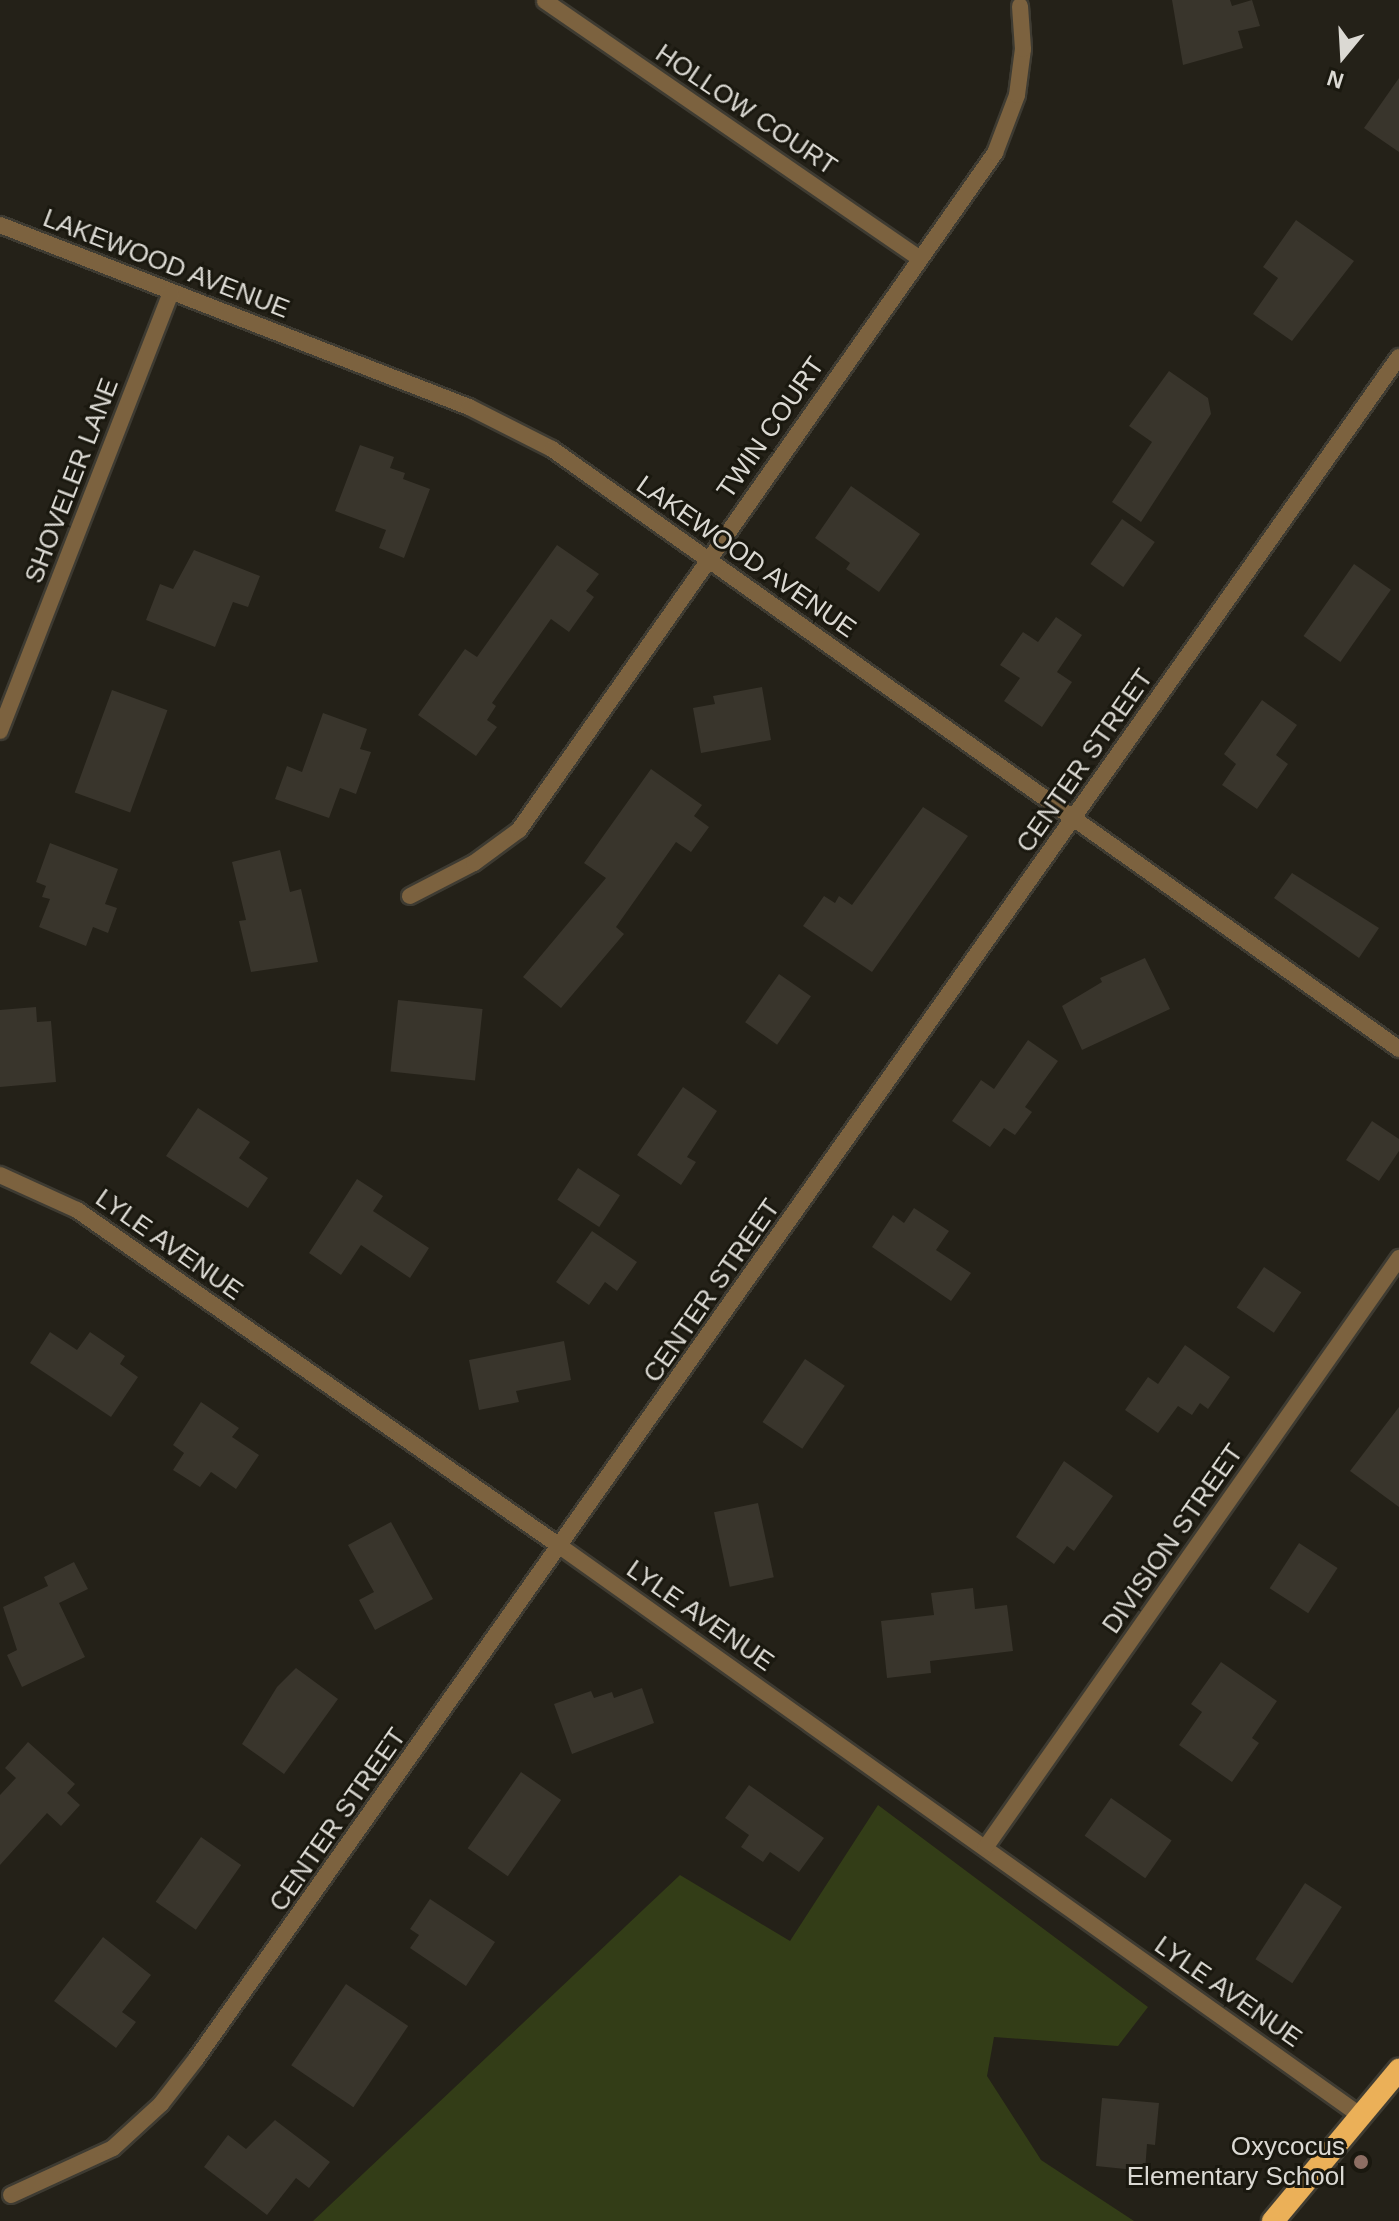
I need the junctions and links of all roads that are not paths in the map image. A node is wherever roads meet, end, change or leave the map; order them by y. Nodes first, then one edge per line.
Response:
1 (545, 1) edge
2 (1020, 6) dead end
3 (0, 225) edge
4 (920, 259) junction
5 (171, 293) junction
6 (1399, 357) edge
7 (708, 560) junction
8 (0, 731) edge
9 (1074, 818) junction
10 (410, 896) dead end
11 (1399, 1049) edge
12 (0, 1175) edge
13 (1399, 1258) edge
14 (561, 1547) junction
15 (985, 1848) junction
16 (1399, 2070) edge
17 (1361, 2116) junction
18 (11, 2195) dead end
19 (1273, 2221) edge

1 - 4 street, HOLLOW COURT
2 - 4 street, TWIN COURT
3 - 5 street, LAKEWOOD AVENUE
4 - 7 street, TWIN COURT
5 - 7 street, LAKEWOOD AVENUE
5 - 8 street, SHOVELER LANE
6 - 9 street, CENTER STREET
7 - 9 street, LAKEWOOD AVENUE
7 - 10 street, TWIN COURT
9 - 11 street, LAKEWOOD AVENUE
9 - 14 street, CENTER STREET
12 - 14 street, LYLE AVENUE
13 - 15 street, DIVISION STREET
14 - 15 street, LYLE AVENUE
14 - 18 street, CENTER STREET
15 - 17 street, LYLE AVENUE
16 - 17 highway
17 - 19 highway

